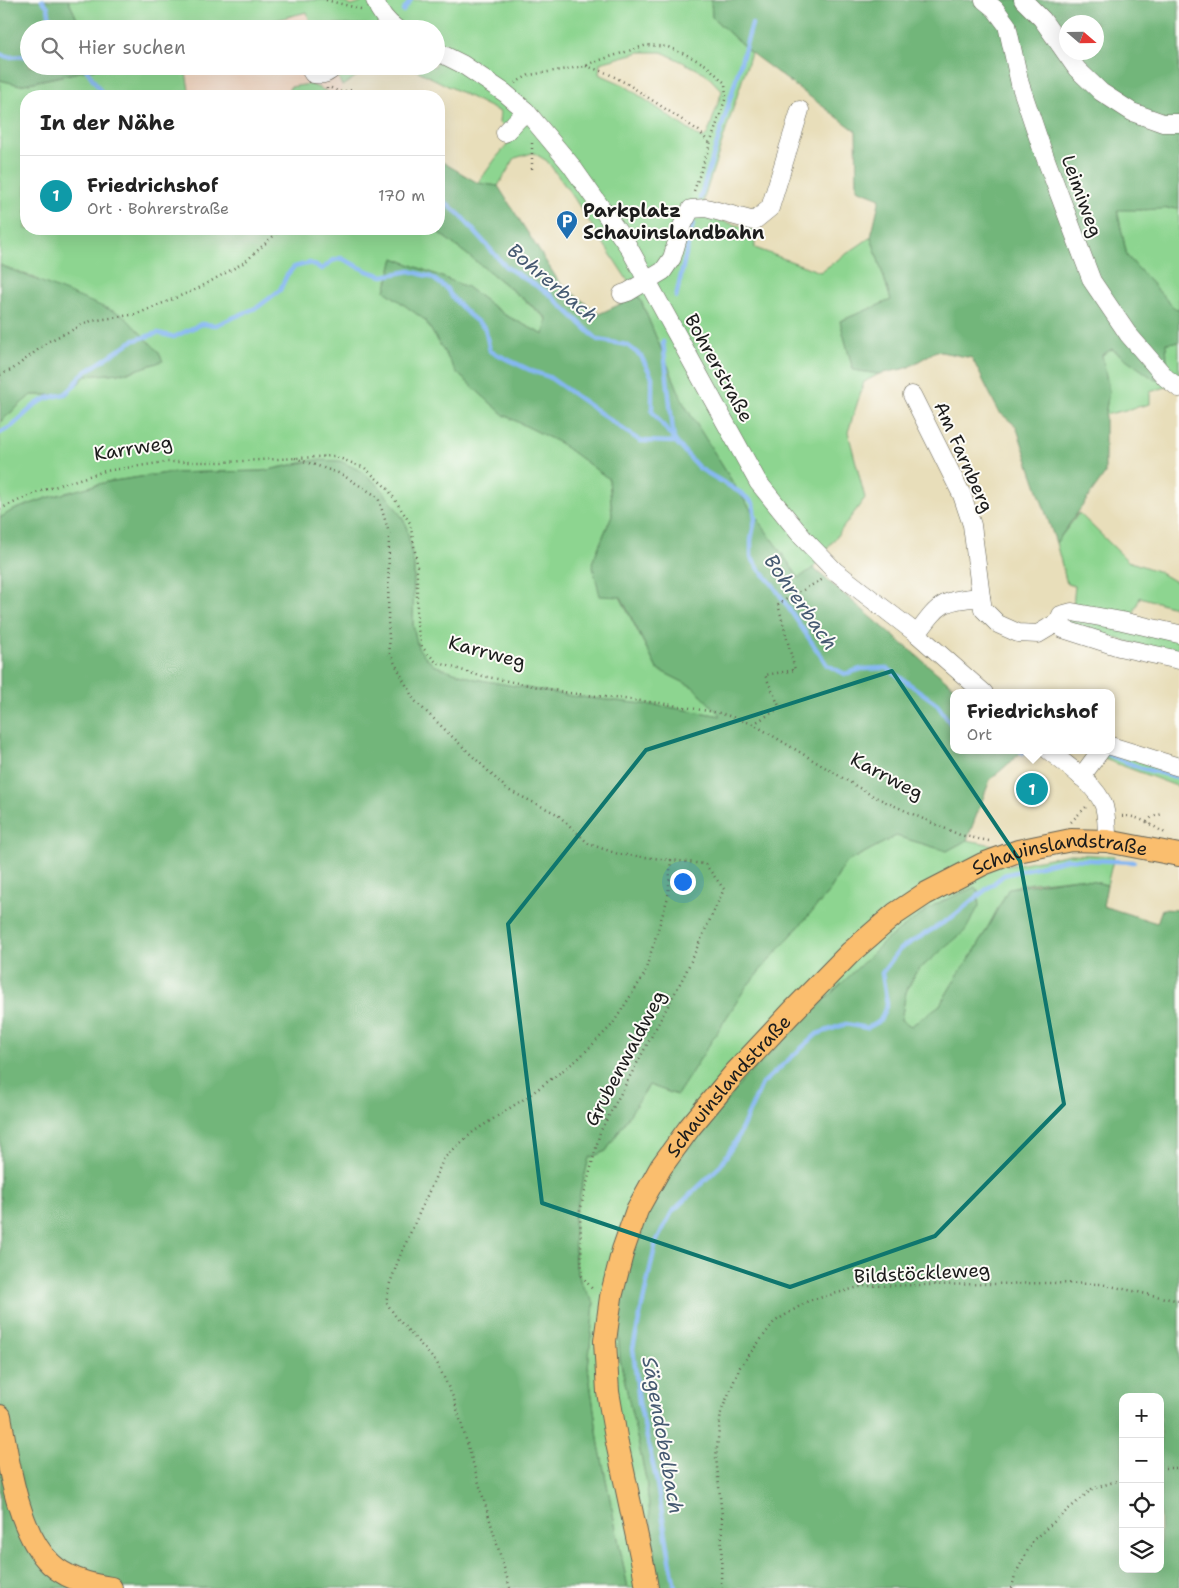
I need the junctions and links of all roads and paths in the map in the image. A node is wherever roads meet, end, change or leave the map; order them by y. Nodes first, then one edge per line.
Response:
1 (326, 0) edge
2 (984, 0) edge
3 (1023, 0) edge
4 (375, 1) edge
5 (386, 20) edge
6 (445, 56) edge
7 (586, 66) junction
8 (327, 86) dead end
9 (327, 90) edge
10 (505, 93) junction
11 (800, 110) dead end
12 (526, 111) junction
13 (1179, 123) edge
14 (505, 133) dead end
15 (710, 144) junction
16 (691, 209) junction
17 (274, 235) edge
18 (647, 282) junction
19 (622, 294) dead end
20 (0, 376) edge
21 (1179, 388) edge
22 (912, 395) dead end
23 (293, 457) junction
24 (0, 509) edge
25 (835, 571) junction
26 (981, 597) junction
27 (1058, 622) junction
28 (917, 634) junction
29 (1179, 634) edge
30 (1179, 660) edge
31 (979, 689) edge
32 (753, 724) junction
33 (1115, 747) edge
34 (1053, 754) edge
35 (1098, 754) edge
36 (1179, 768) edge
37 (1080, 777) junction
38 (1098, 794) junction
39 (1162, 814) dead end
40 (1106, 816) junction
41 (1147, 822) junction
42 (1107, 841) junction
43 (1061, 842) junction
44 (1015, 846) junction
45 (1175, 846) edge
46 (671, 859) junction
47 (611, 1297) junction
48 (1179, 1301) edge
49 (0, 1416) edge
50 (1164, 1468) edge
51 (1179, 1468) edge
52 (1119, 1480) edge
53 (111, 1588) edge
54 (510, 1588) edge
55 (647, 1588) edge
56 (721, 1588) edge
57 (1012, 1588) edge

1 - 4 path
2 - 21 street, Leimiweg
3 - 13 street
4 - 5 street
6 - 10 street, Bohrerstraße
7 - 10 path
7 - 15 path
7 - 15 path
8 - 9 path
10 - 12 street, Bohrerstraße
11 - 16 street
12 - 14 street
12 - 18 street, Bohrerstraße
15 - 16 path
16 - 18 street
17 - 20 path
18 - 19 street
18 - 25 street, Bohrerstraße
22 - 26 street, Am Farnberg
23 - 24 path, Karrweg
23 - 32 path, Karrweg
23 - 46 path
25 - 28 street, Bohrerstraße
25 - 32 path
26 - 27 street
26 - 28 street
27 - 29 street
27 - 30 street
28 - 31 street, Bohrerstraße
32 - 44 path, Karrweg
33 - 36 street
34 - 37 street
35 - 37 street
37 - 38 street
38 - 40 street
38 - 43 path
39 - 41 path
40 - 41 path
40 - 42 street
41 - 45 path
42 - 43 main road, Schauinslandstraße
42 - 45 main road, Schauinslandstraße
43 - 44 main road, Schauinslandstraße
44 - 47 main road, Schauinslandstraße
46 - 47 path, Grubenwaldweg
46 - 54 path
47 - 55 main road, Schauinslandstraße
48 - 56 path, Bildstöckleweg
49 - 53 main road
50 - 51 path
52 - 57 path

